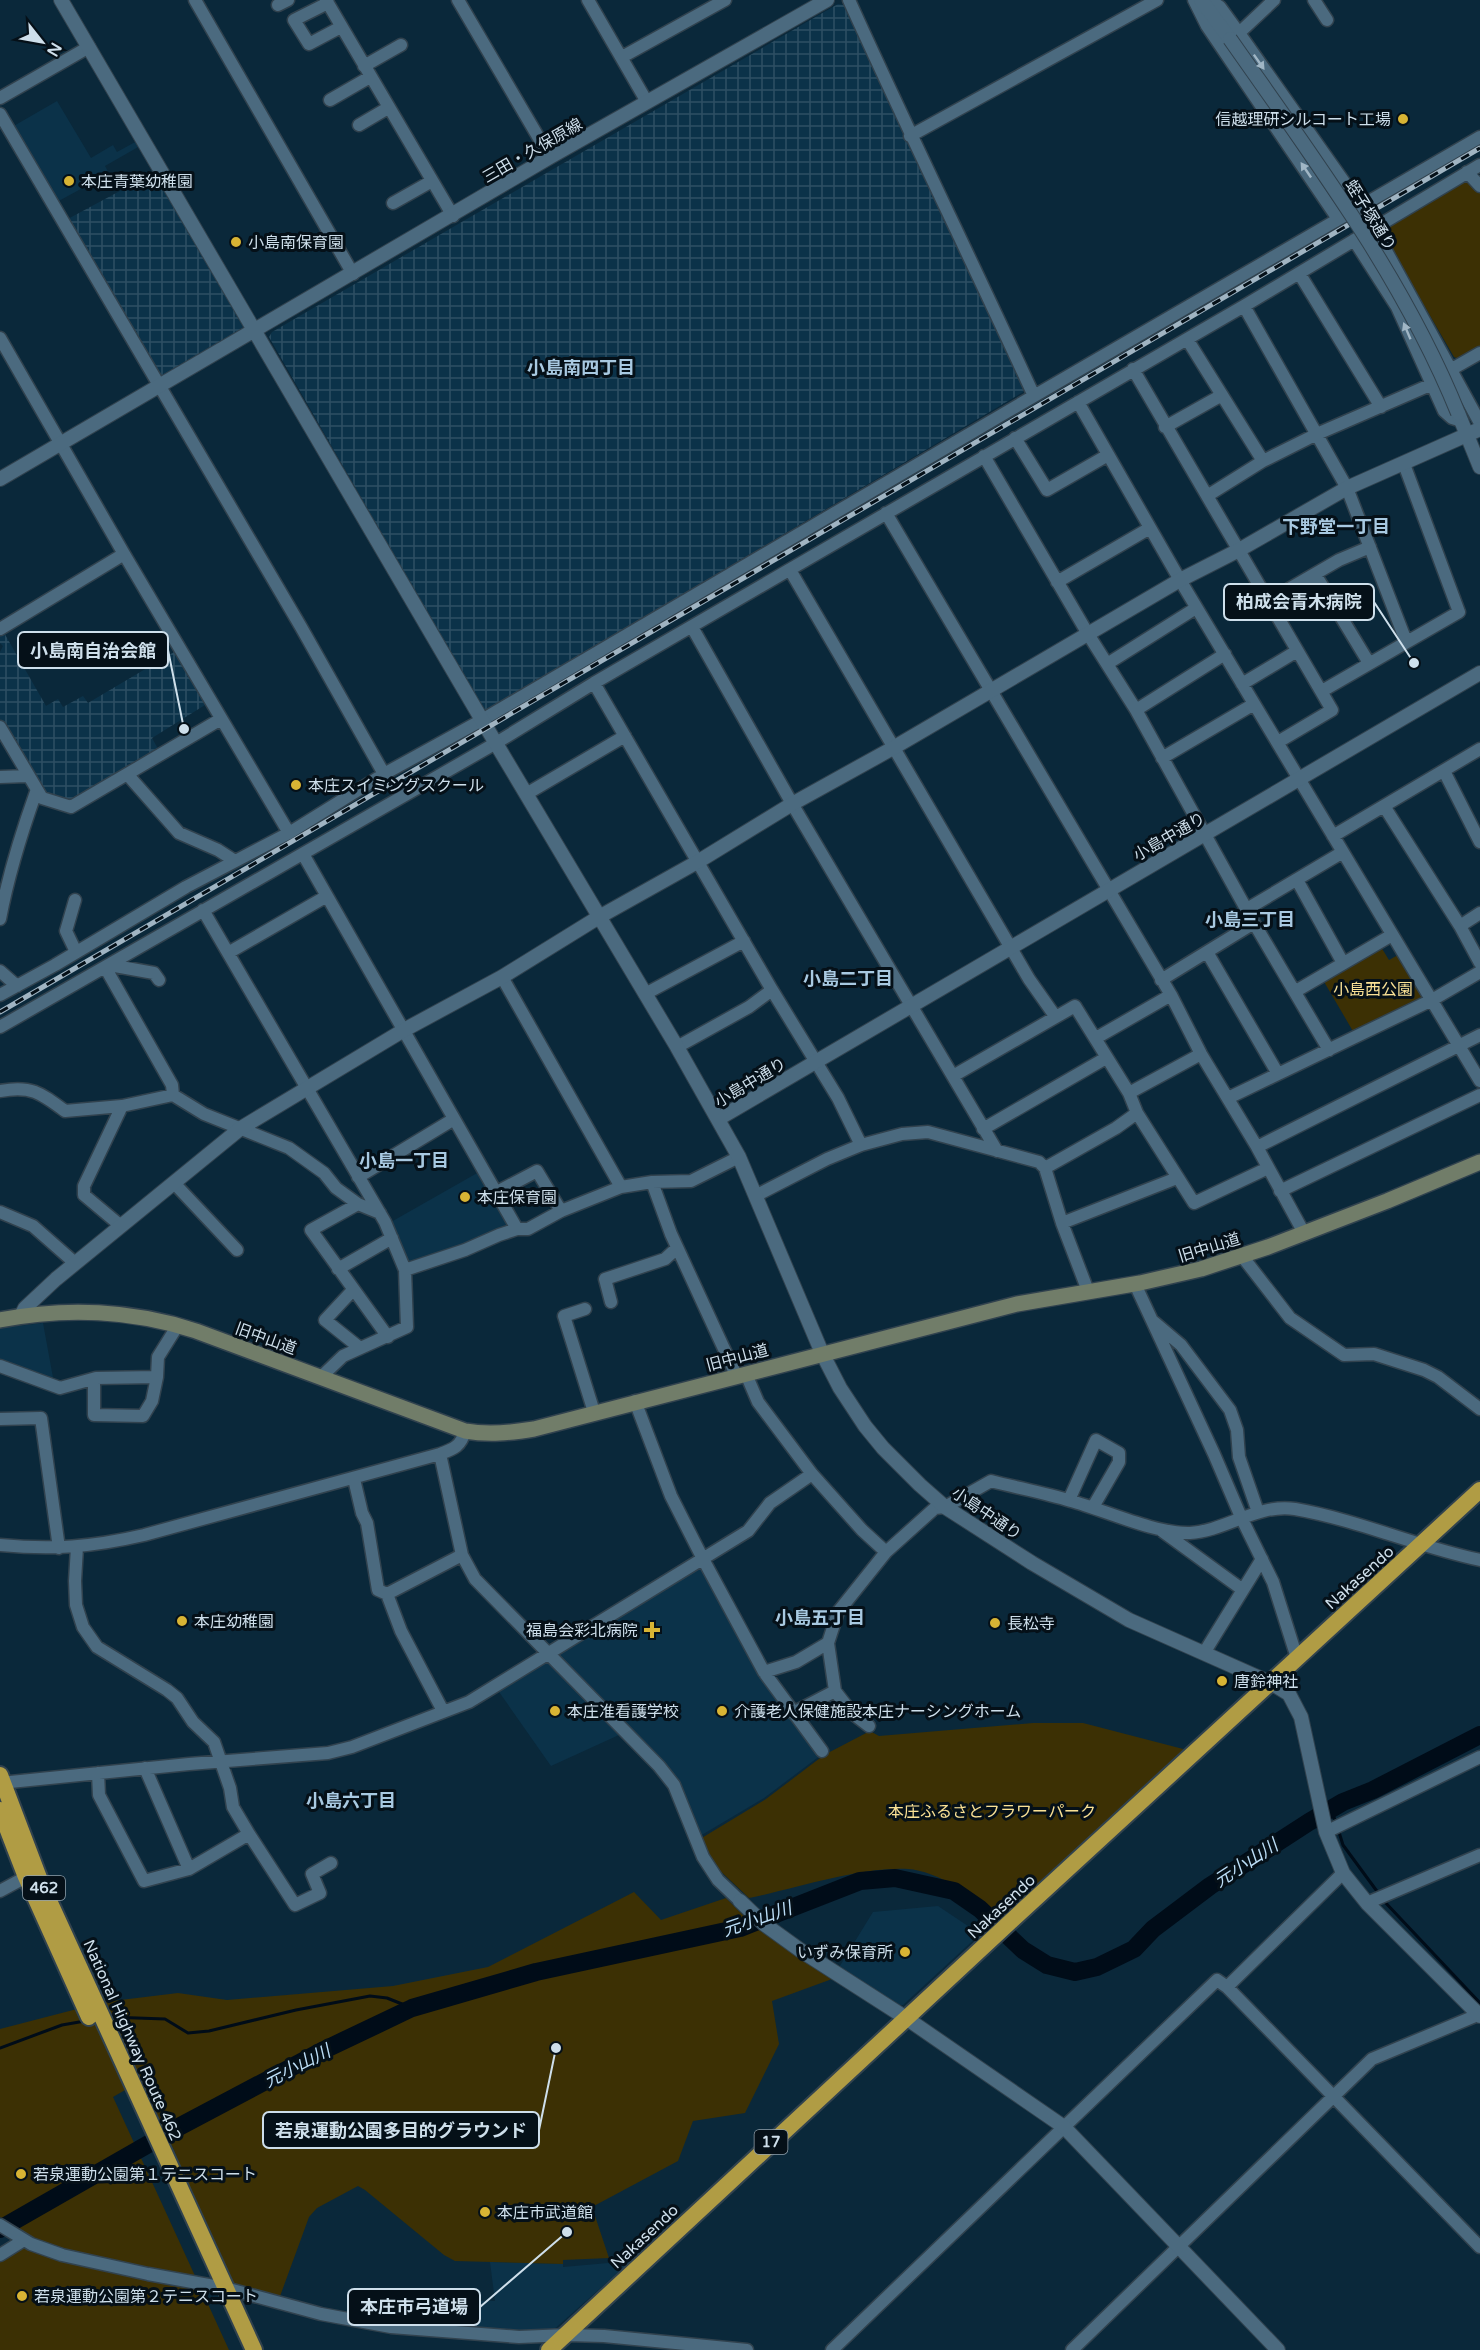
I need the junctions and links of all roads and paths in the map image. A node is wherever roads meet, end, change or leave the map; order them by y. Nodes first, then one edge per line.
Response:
1 (61, 0) edge
2 (195, 0) edge
3 (458, 0) edge
4 (588, 0) edge
5 (725, 0) edge
6 (827, 0) edge
7 (849, 0) edge
8 (1157, 0) edge
9 (1194, 0) edge
10 (1201, 0) edge
11 (1210, 0) edge
12 (1274, 0) edge
13 (1314, 0) edge
14 (327, 2) edge
15 (1328, 20) dead end
16 (341, 27) junction
17 (1234, 36) junction
18 (401, 45) dead end
19 (89, 47) junction
20 (622, 57) junction
21 (367, 71) junction
22 (0, 98) edge
23 (330, 100) dead end
24 (647, 102) junction
25 (388, 108) junction
26 (0, 114) edge
27 (359, 125) dead end
28 (910, 136) junction
29 (1480, 137) edge
30 (550, 157) junction
31 (1480, 165) edge
32 (1467, 172) junction
33 (432, 181) junction
34 (1480, 186) edge
35 (393, 203) dead end
36 (1361, 206) junction
37 (453, 216) junction
38 (1338, 219) junction
39 (1373, 227) junction
40 (1354, 240) junction
41 (1299, 273) junction
42 (353, 274) junction
43 (1244, 306) junction
44 (256, 331) junction
45 (0, 338) edge
46 (1187, 339) junction
47 (1480, 353) edge
48 (1133, 369) junction
49 (1452, 369) junction
50 (1430, 385) junction
51 (159, 387) junction
52 (1222, 395) junction
53 (1034, 396) junction
54 (1078, 402) junction
55 (1381, 407) junction
56 (1460, 417) junction
57 (1480, 423) edge
58 (1165, 427) junction
59 (1474, 432) edge
60 (1317, 434) junction
61 (1015, 438) junction
62 (61, 443) junction
63 (1108, 455) junction
64 (984, 456) junction
65 (1263, 461) junction
66 (1404, 464) junction
67 (1480, 467) edge
68 (0, 479) edge
69 (1347, 488) junction
70 (1207, 496) junction
71 (886, 513) junction
72 (1150, 528) junction
73 (1370, 547) junction
74 (1239, 550) junction
75 (124, 554) junction
76 (790, 570) junction
77 (1315, 574) junction
78 (1180, 580) junction
79 (1058, 582) junction
80 (1268, 602) junction
81 (1196, 608) junction
82 (692, 627) junction
83 (0, 629) edge
84 (1088, 634) junction
85 (1406, 641) junction
86 (1296, 651) junction
87 (1225, 654) junction
88 (1369, 663) junction
89 (1107, 664) junction
90 (1480, 673) edge
91 (594, 683) junction
92 (1242, 684) junction
93 (990, 691) junction
94 (1322, 691) junction
95 (1254, 704) junction
96 (1136, 710) junction
97 (221, 719) junction
98 (482, 720) junction
99 (0, 727) edge
100 (625, 736) junction
101 (1278, 742) junction
102 (496, 743) junction
103 (893, 748) junction
104 (1480, 749) edge
105 (1162, 758) junction
106 (1444, 771) junction
107 (128, 774) junction
108 (384, 774) junction
109 (27, 776) junction
110 (0, 777) edge
111 (1299, 779) junction
112 (36, 792) junction
113 (528, 793) junction
114 (792, 804) junction
115 (1384, 806) junction
116 (289, 832) junction
117 (1205, 834) junction
118 (1333, 836) junction
119 (1480, 842) edge
120 (1343, 852) junction
121 (303, 854) junction
122 (235, 861) junction
123 (699, 861) junction
124 (1296, 880) junction
125 (3, 889) edge
126 (1109, 890) junction
127 (327, 896) junction
128 (75, 900) dead end
129 (1247, 909) junction
130 (203, 910) junction
131 (1480, 913) edge
132 (599, 917) junction
133 (0, 919) edge
134 (1254, 922) junction
135 (1460, 926) junction
136 (1392, 935) junction
137 (744, 941) junction
138 (1010, 947) junction
139 (76, 952) junction
140 (1207, 952) junction
141 (228, 953) junction
142 (1343, 963) junction
143 (1480, 963) edge
144 (109, 965) junction
145 (0, 971) edge
146 (1480, 972) edge
147 (502, 977) junction
148 (159, 980) dead end
149 (1161, 980) junction
150 (17, 986) junction
151 (772, 990) junction
152 (1296, 991) junction
153 (645, 994) junction
154 (0, 995) edge
155 (1171, 995) junction
156 (1432, 1000) junction
157 (911, 1005) junction
158 (1055, 1016) junction
159 (0, 1027) edge
160 (404, 1030) junction
161 (1480, 1035) edge
162 (1096, 1038) junction
163 (677, 1047) junction
164 (1459, 1047) junction
165 (1329, 1050) junction
166 (1201, 1054) junction
167 (1106, 1058) junction
168 (816, 1062) junction
169 (1278, 1074) junction
170 (953, 1076) junction
171 (1480, 1081) edge
172 (308, 1089) junction
173 (0, 1091) edge
174 (1129, 1093) junction
175 (173, 1095) junction
176 (1480, 1095) edge
177 (1228, 1098) junction
178 (122, 1106) junction
179 (1137, 1113) junction
180 (454, 1119) junction
181 (718, 1119) junction
182 (241, 1128) junction
183 (984, 1128) junction
184 (861, 1145) junction
185 (1257, 1147) junction
186 (997, 1151) junction
187 (740, 1157) junction
188 (1480, 1162) edge
189 (1045, 1168) junction
190 (1268, 1168) junction
191 (358, 1177) junction
192 (1177, 1178) junction
193 (652, 1182) junction
194 (174, 1183) junction
195 (621, 1187) junction
196 (1280, 1191) junction
197 (495, 1193) junction
198 (757, 1195) junction
199 (358, 1204) junction
200 (561, 1211) junction
201 (0, 1212) edge
202 (380, 1213) junction
203 (1062, 1223) junction
204 (121, 1226) junction
205 (517, 1229) junction
206 (1304, 1233) junction
207 (392, 1238) junction
208 (677, 1248) junction
209 (237, 1250) dead end
210 (1242, 1256) junction
211 (75, 1263) junction
212 (339, 1269) junction
213 (405, 1270) junction
214 (1135, 1284) junction
215 (353, 1290) junction
216 (1088, 1291) junction
217 (611, 1302) dead end
218 (585, 1309) dead end
219 (21, 1316) junction
220 (1150, 1318) junction
221 (0, 1320) edge
222 (178, 1325) junction
223 (388, 1337) junction
224 (360, 1348) junction
225 (822, 1353) junction
226 (0, 1366) edge
227 (741, 1375) junction
228 (157, 1377) junction
229 (320, 1378) junction
230 (94, 1379) junction
231 (635, 1401) junction
232 (1480, 1409) edge
233 (594, 1412) junction
234 (0, 1419) edge
235 (465, 1431) junction
236 (440, 1454) junction
237 (812, 1474) junction
238 (354, 1479) junction
239 (1480, 1490) edge
240 (1069, 1500) junction
241 (945, 1507) junction
242 (1093, 1507) junction
243 (1258, 1512) junction
244 (1241, 1517) junction
245 (1158, 1528) junction
246 (0, 1545) edge
247 (1422, 1545) junction
248 (77, 1547) junction
249 (58, 1548) junction
250 (886, 1552) junction
251 (462, 1555) junction
252 (703, 1559) junction
253 (1262, 1559) junction
254 (1480, 1560) edge
255 (1243, 1590) junction
256 (387, 1594) junction
257 (828, 1642) junction
258 (546, 1653) junction
259 (1204, 1653) junction
260 (1297, 1658) junction
261 (764, 1672) junction
262 (1271, 1683) junction
263 (836, 1691) junction
264 (443, 1711) junction
265 (793, 1713) junction
266 (869, 1726) dead end
267 (822, 1751) dead end
268 (1480, 1757) edge
269 (220, 1763) junction
270 (145, 1768) junction
271 (98, 1773) junction
272 (1, 1780) edge
273 (0, 1810) edge
274 (1326, 1827) junction
275 (249, 1834) junction
276 (1480, 1855) edge
277 (331, 1863) dead end
278 (189, 1869) junction
279 (1343, 1873) junction
280 (26, 1877) junction
281 (0, 1891) edge
282 (740, 1901) joint
283 (1367, 1903) junction
284 (1227, 1987) junction
285 (88, 2000) junction
286 (1480, 2015) edge
287 (906, 2018) junction
288 (1332, 2096) junction
289 (1064, 2127) junction
290 (0, 2224) edge
291 (21, 2238) junction
292 (1480, 2247) edge
293 (1179, 2248) junction
294 (0, 2255) edge
295 (219, 2287) junction
296 (567, 2335) junction
297 (242, 2350) edge
298 (254, 2350) edge
299 (549, 2350) edge
300 (747, 2350) edge
301 (832, 2350) edge
302 (1072, 2350) edge
303 (1278, 2350) edge

1 - 19 street
2 - 42 street
3 - 30 street
4 - 20 street
5 - 20 street
6 - 24 street, 三田・久保原線
7 - 28 street
8 - 28 street
38 -> 9 street
10 - 17 street, 蛭子塚通り
11 - 17 street
12 - 17 street
13 - 15 street
14 - 16 street
14 - 16 street
16 - 21 street
17 -> 36 street
17 - 56 street, 蛭子塚通り, bridge
18 - 21 street
19 - 22 street
19 - 44 street
20 - 24 street
21 - 23 street
21 - 25 street
24 - 30 street, 三田・久保原線
25 - 27 street
25 - 33 street
26 - 51 street
28 - 53 street
29 - 36 street
30 - 37 street, 三田・久保原線
31 - 32 street
32 - 34 street
32 - 39 street
33 - 35 street
33 - 37 street
36 - 38 street
37 - 42 street, 三田・久保原線
38 - 53 street
39 - 40 street
39 - 49 street
40 - 41 street
50 -> 40 street
41 - 43 street
41 - 55 street
42 - 44 street, 三田・久保原線
43 - 46 street
43 - 60 street
44 - 51 street, 三田・久保原線
44 - 98 street
45 - 62 street
46 - 48 street
46 - 52 street
47 - 49 street
48 - 54 street
48 - 58 street
49 - 57 street
50 - 55 street
50 - 56 street
51 - 62 street, 三田・久保原線
51 - 108 street
52 - 58 street
52 - 65 street
53 - 98 street
54 - 61 street
54 - 63 street
55 - 60 street
56 - 59 street, 蛭子塚通り
58 - 70 street
59 - 66 street
59 - 67 street, 蛭子塚通り
60 - 65 street
60 - 69 street
61 - 63 street
61 - 64 street
62 - 68 street, 三田・久保原線
62 - 75 street
63 - 72 street
64 - 71 street
64 - 79 street
65 - 70 street
66 - 69 street
66 - 85 street
69 - 73 street
69 - 74 street
70 - 74 street
71 - 76 street
71 - 93 street
72 - 78 street
72 - 79 street
73 - 77 street
73 - 85 street
74 - 78 street
74 - 80 street
75 - 83 street
75 - 97 street
76 - 82 street
76 - 103 street
77 - 80 street
77 - 88 street
78 - 81 street
78 - 84 street
79 - 84 street
80 - 86 street
81 - 87 street
81 - 89 street
82 - 91 street
82 - 114 street
84 - 89 street
84 - 93 street
85 - 88 street
86 - 92 street
86 - 94 street
87 - 92 street
87 - 96 street
88 - 94 street
89 - 96 street
90 - 111 street, 小島中通り
91 - 100 street
91 - 102 street
92 - 95 street
93 - 103 street
93 - 126 street
94 - 101 street
95 - 101 street
95 - 105 street
96 - 105 street
97 - 107 street
97 - 116 street
98 - 102 street
98 - 108 street
99 - 109 street
100 - 113 street
100 - 123 street
101 - 111 street
102 - 113 street
102 - 121 street
103 - 114 street
103 - 138 street
104 - 106 street
105 - 117 street
106 - 115 street
106 - 119 street
107 - 112 street
107 - 122 street
108 - 116 street
109 - 110 street
109 - 112 street
111 - 117 street, 小島中通り
111 - 118 street
112 - 125 street
113 - 132 street
114 - 123 street
114 - 157 street
115 - 118 street
115 - 135 street
116 - 122 street
117 - 126 street, 小島中通り
117 - 129 street
118 - 120 street
120 - 124 street
120 - 136 street
121 - 127 street
121 - 130 street
122 - 139 street
123 - 132 street
123 - 137 street
124 - 129 street
124 - 142 street
125 - 133 street
126 - 138 street, 小島中通り
126 - 149 street
127 - 141 street
127 - 160 street
128 - 139 street
129 - 134 street
130 - 141 street
130 - 144 street
131 - 135 street
132 - 147 street
132 - 153 street
134 - 140 street
134 - 152 street
135 - 143 street
136 - 142 street
136 - 156 street
137 - 151 street
137 - 153 street
138 - 157 street, 小島中通り
138 - 158 street
139 - 150 street
140 - 149 street
140 - 169 street
141 - 172 street
142 - 152 street
144 - 148 street
144 - 159 street
144 - 175 street
145 - 150 street
146 - 156 street
147 - 160 street
147 - 195 street
149 - 155 street
150 - 154 street
151 - 163 street
151 - 168 street
152 - 165 street
153 - 163 street
155 - 162 street
155 - 166 street
156 - 164 street
156 - 165 street
157 - 168 street, 小島中通り
157 - 170 street
158 - 162 street
158 - 170 street
160 - 172 street
160 - 180 street
161 - 164 street
162 - 167 street
163 - 181 street
164 - 171 street
164 - 185 street
165 - 169 street
166 - 174 street
166 - 177 street
167 - 174 street
167 - 183 street
168 - 181 street, 小島中通り
168 - 184 street
169 - 177 street
170 - 183 street
172 - 182 street
172 - 191 street
173 - 178 street
174 - 179 street
175 - 178 street
175 - 182 street
176 - 196 street
177 - 185 street
178 - 204 street
179 - 189 street
179 - 192 street
180 - 191 street
180 - 197 street
181 - 187 street, 小島中通り
182 - 194 street
182 - 199 street
183 - 186 street
184 - 186 street
184 - 198 street
185 - 190 street
186 - 189 street
187 - 193 street
187 - 198 street, 小島中通り
188 - 206 main road, 旧中山道
189 - 203 street
190 - 192 street
190 - 196 street
191 - 202 street
192 - 203 street
193 - 195 street
193 - 208 street
194 - 204 street
194 - 209 street
195 - 200 street
196 - 206 street
197 - 200 street
197 - 205 street
198 - 225 street, 小島中通り
199 - 202 street
199 - 212 street
200 - 205 street
201 - 211 street
202 - 207 street
203 - 216 street
204 - 211 street
205 - 213 street
206 - 210 main road, 旧中山道
207 - 212 street
207 - 213 street
208 - 217 street
208 - 227 street
210 - 214 main road, 旧中山道
210 - 232 street
211 - 219 street
212 - 215 street
213 - 223 street
214 - 216 main road, 旧中山道
214 - 220 street
215 - 223 street
215 - 224 street
216 - 225 main road, 旧中山道
218 - 233 street
219 - 221 main road, 旧中山道
219 - 222 main road, 旧中山道
220 - 243 street
220 - 244 street
222 - 228 street
222 - 229 main road, 旧中山道
223 - 224 street
224 - 229 street
225 - 227 main road, 旧中山道
225 - 241 street, 小島中通り
226 - 230 street
227 - 231 main road, 旧中山道
227 - 237 street
228 - 230 street
228 - 230 street
229 - 235 main road, 旧中山道
231 - 233 main road, 旧中山道
231 - 252 street
233 - 235 main road, 旧中山道
234 - 249 street
235 - 236 street
236 - 238 street
236 - 251 street
237 - 250 street
237 - 252 street
238 - 248 street
238 - 256 street
239 - 247 highway, Nakasendo / 17
240 - 241 street
240 - 242 street
240 - 242 street
241 - 250 street
241 - 259 street, 小島中通り
242 - 245 street
243 - 244 street
243 - 247 street
244 - 245 street
244 - 253 street
245 - 255 street
246 - 249 street
247 - 254 street
247 - 260 highway, Nakasendo / 17
248 - 249 street
248 - 269 street
250 - 257 street
251 - 256 street
251 - 258 street
252 - 258 street
252 - 261 street
253 - 255 street
253 - 260 street
255 - 259 street
256 - 264 street
257 - 261 street
257 - 263 street
258 - 264 street
258 - 282 street
259 - 262 street, 小島中通り
260 - 262 highway, Nakasendo / 17
261 - 265 street
262 - 274 street, 小島中通り
262 - 287 highway, Nakasendo / 17
263 - 265 street
263 - 266 street
264 - 269 street
265 - 267 street
268 - 274 street
269 - 270 street
269 - 275 street
270 - 271 street
270 - 278 street
271 - 272 street
271 - 278 street
272 - 285 highway, National Highway Route 462 / 462
273 - 280 highway, National Highway Route 462 / 462
274 - 279 street, 小島中通り
275 - 277 street
275 - 278 street
276 - 283 street
279 - 283 street, 小島中通り
279 - 284 street
280 - 281 street
280 - 285 highway, National Highway Route 462 / 462
282 - 287 street
283 - 286 street, 小島中通り
284 - 288 street
284 - 289 street
285 - 295 highway, National Highway Route 462 / 462
286 - 288 street
287 - 289 street
287 - 296 highway, Nakasendo / 17
288 - 292 street
288 - 293 street
289 - 293 street
289 - 301 street
290 - 291 street
291 - 294 street
291 - 295 street
293 - 302 street
293 - 303 street
295 - 296 street
295 - 297 highway, National Highway Route 462 / 462
295 - 298 highway, National Highway Route 462 / 462
296 - 299 highway, Nakasendo / 17
296 - 300 street

